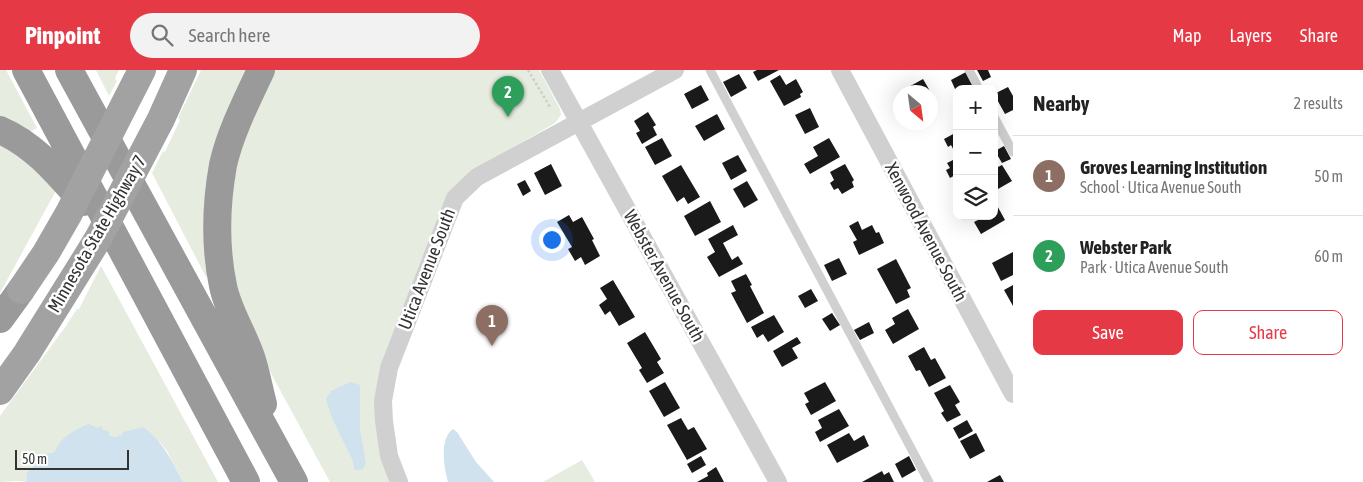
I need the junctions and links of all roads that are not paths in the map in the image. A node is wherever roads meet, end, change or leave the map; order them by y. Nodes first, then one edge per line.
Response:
1 (26, 70) edge
2 (142, 70) edge
3 (183, 70) edge
4 (260, 70) edge
5 (550, 70) edge
6 (674, 70) edge
7 (710, 70) edge
8 (840, 70) edge
9 (969, 70) edge
10 (74, 76) edge
11 (977, 85) edge
12 (998, 124) edge
13 (572, 125) junction
14 (0, 130) edge
15 (1013, 152) edge
16 (113, 234) junction
17 (22, 290) junction
18 (0, 319) edge
19 (0, 327) edge
20 (0, 391) edge
21 (1013, 394) edge
22 (274, 444) junction
23 (246, 482) edge
24 (294, 482) edge
25 (399, 482) edge
26 (778, 482) edge
27 (929, 482) edge

1 - 16 highway
2 - 17 highway, Minnesota State Highway 7, bridge
3 - 20 highway, Minnesota State Highway 7, bridge
4 - 22 highway
5 - 13 street, Webster Avenue South
6 - 13 street, Utica Avenue South
7 - 27 lane
8 - 21 street, Xenwood Avenue South
9 - 11 lane
10 - 22 highway
12 - 15 lane
13 - 25 street, Utica Avenue South
13 - 26 street, Webster Avenue South
14 - 16 highway
16 - 23 highway
17 - 18 highway
17 - 19 highway, Minnesota State Highway 7
22 - 24 highway

